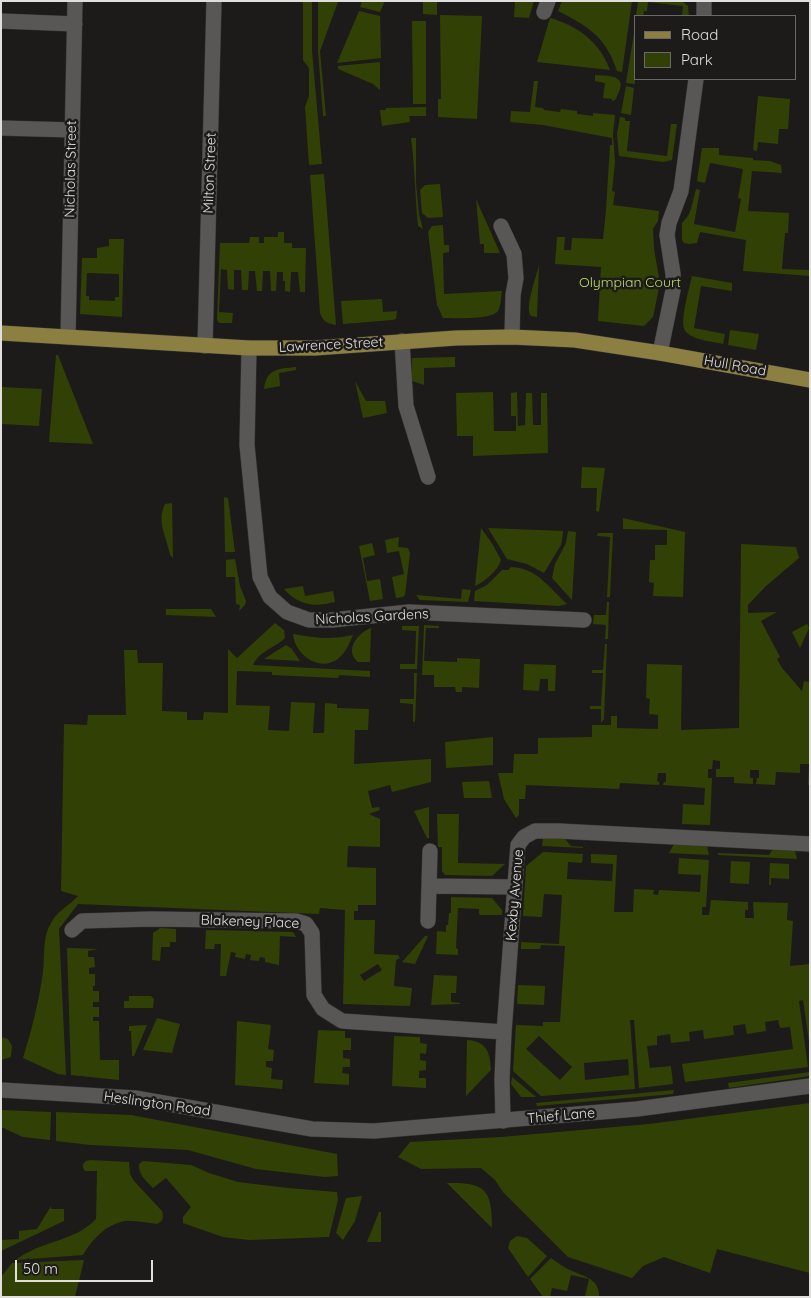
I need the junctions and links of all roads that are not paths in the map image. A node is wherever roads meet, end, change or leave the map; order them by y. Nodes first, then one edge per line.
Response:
1 (75, 1) edge
2 (214, 1) edge
3 (704, 1) edge
4 (704, 15) edge
5 (1, 21) edge
6 (75, 24) junction
7 (696, 80) edge
8 (1, 128) edge
9 (72, 130) junction
10 (501, 226) dead end
11 (1, 333) edge
12 (68, 337) junction
13 (512, 337) junction
14 (402, 341) junction
15 (205, 346) junction
16 (249, 348) junction
17 (660, 353) junction
18 (810, 380) edge
19 (428, 477) dead end
20 (584, 620) dead end
21 (810, 844) edge
22 (430, 851) dead end
23 (429, 886) junction
24 (515, 887) junction
25 (428, 921) dead end
26 (72, 930) dead end
27 (504, 1032) junction
28 (810, 1086) edge
29 (1, 1090) edge
30 (503, 1121) junction
31 (312, 1130) joint

1 - 6 street, Nicholas Street
2 - 15 street, Milton Street
3 - 4 street
5 - 6 street
6 - 9 street, Nicholas Street
7 - 17 street
8 - 9 street
9 - 12 street, Nicholas Street
10 - 13 street
11 - 12 main road, Lawrence Street
12 - 15 main road, Lawrence Street
13 - 14 main road, Lawrence Street
13 - 17 main road, Lawrence Street
14 - 16 main road, Lawrence Street
14 - 19 street
15 - 16 main road, Lawrence Street
16 - 20 street, Nicholas Gardens
17 - 18 main road, Hull Road
21 - 24 street, Kexby Avenue
22 - 23 street
23 - 24 street
23 - 25 street
24 - 27 street, Kexby Avenue
26 - 27 street, Blakeney Place
27 - 30 street, Kexby Avenue
28 - 30 street, Thief Lane
29 - 31 street, Heslington Road
30 - 31 street, Thief Lane

